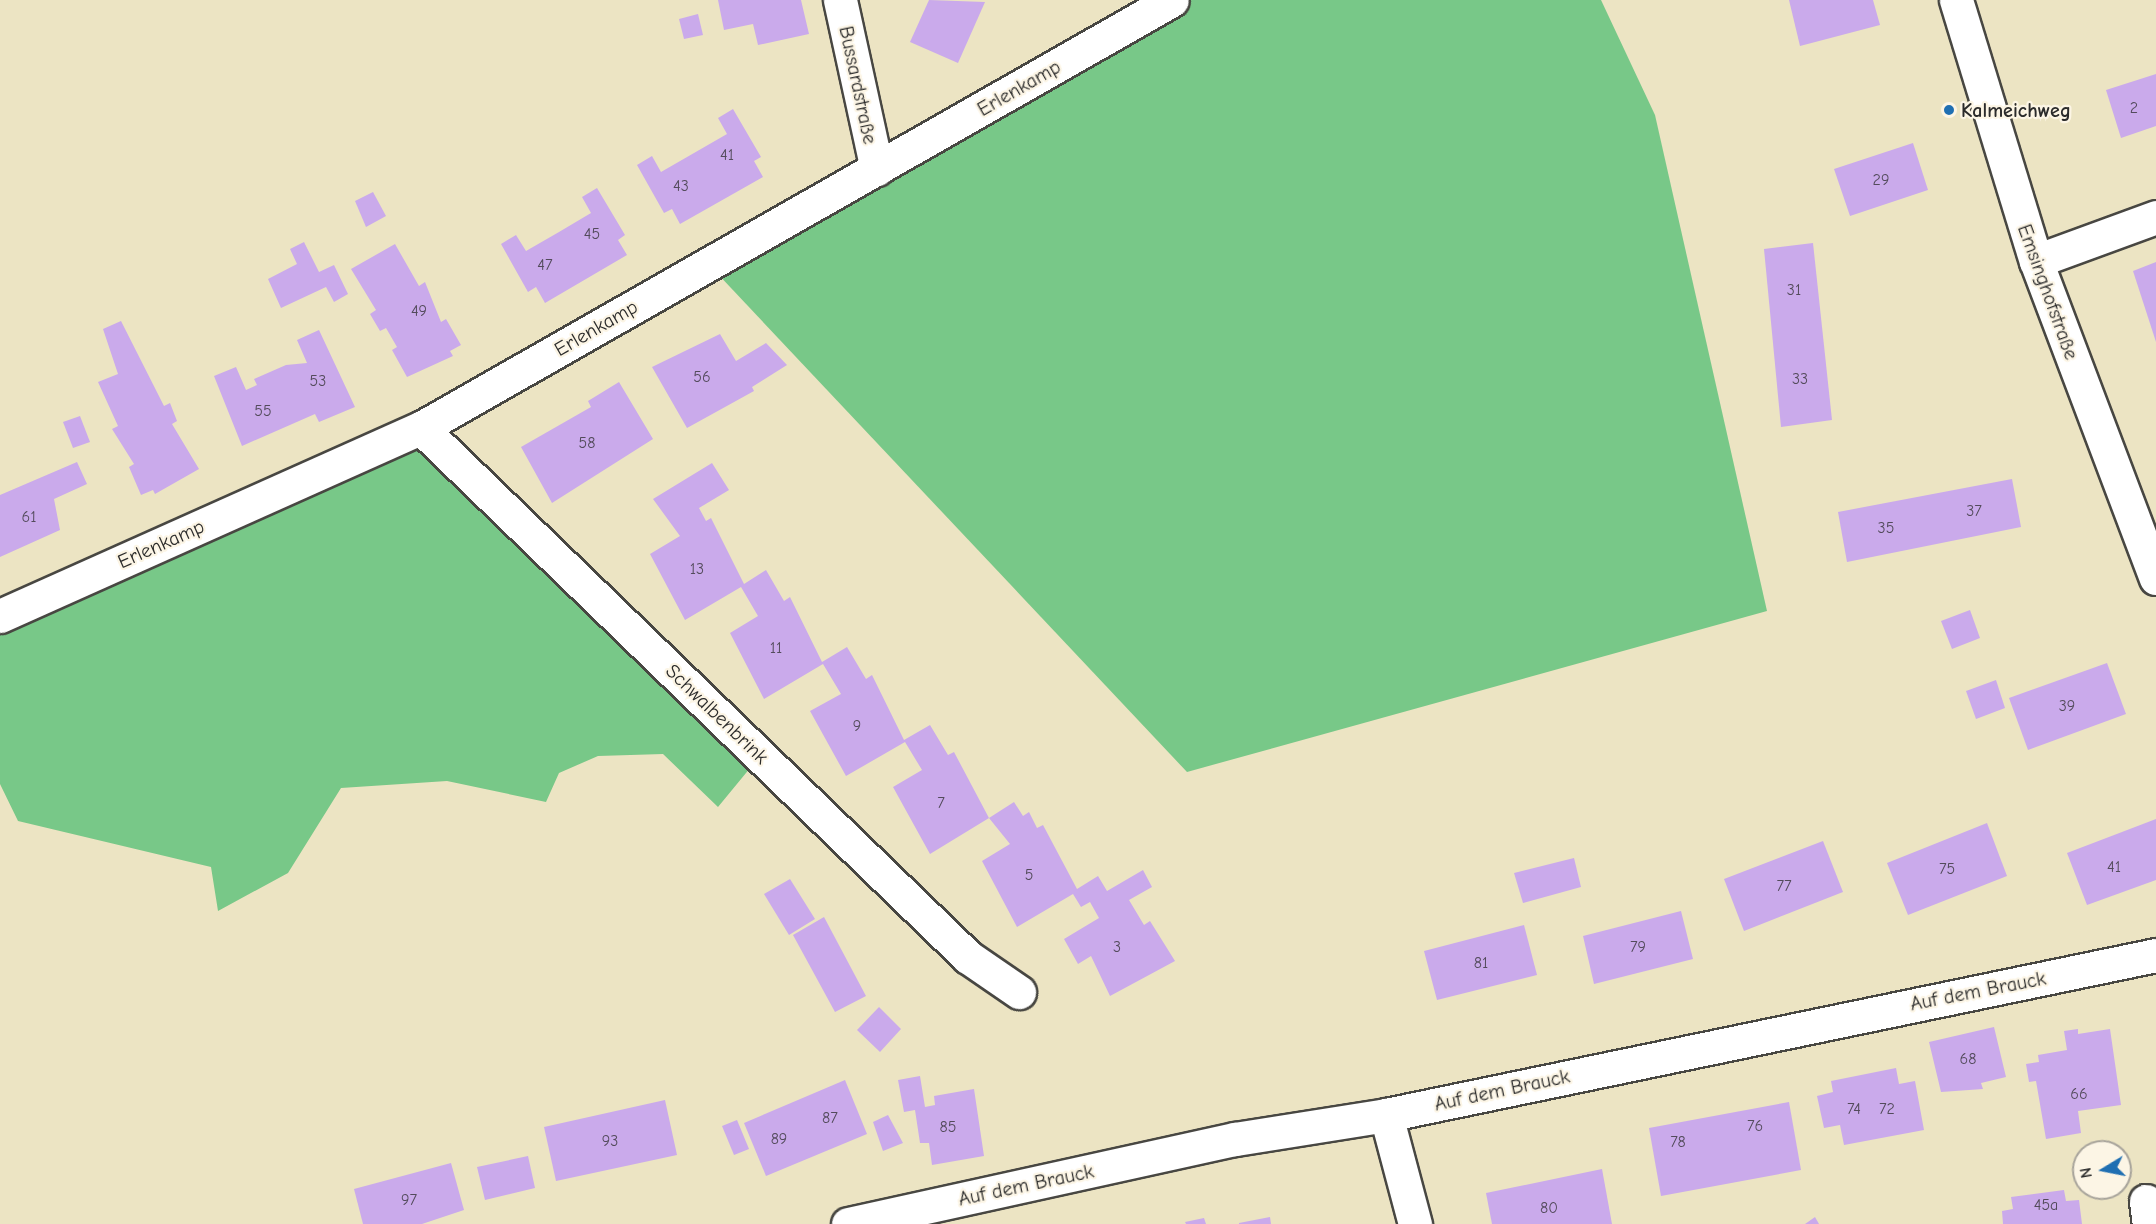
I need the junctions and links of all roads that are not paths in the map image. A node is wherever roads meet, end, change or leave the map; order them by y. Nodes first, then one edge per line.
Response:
1 (840, 0) edge
2 (1172, 0) edge
3 (1956, 0) edge
4 (877, 169) junction
5 (2156, 217) edge
6 (2036, 261) junction
7 (421, 428) junction
8 (2156, 578) edge
9 (0, 616) edge
10 (2156, 955) edge
11 (1019, 992) dead end
12 (1386, 1115) junction
13 (848, 1224) edge
14 (1415, 1224) edge

1 - 4 street, Bussardstraße
2 - 4 street, Erlenkamp
3 - 6 street, Emsinghofstraße
4 - 7 street, Erlenkamp
5 - 6 street
6 - 8 street, Emsinghofstraße
7 - 9 street, Erlenkamp
7 - 11 street, Schwalbenbrink
10 - 12 street, Auf dem Brauck
12 - 13 street, Auf dem Brauck
12 - 14 street

